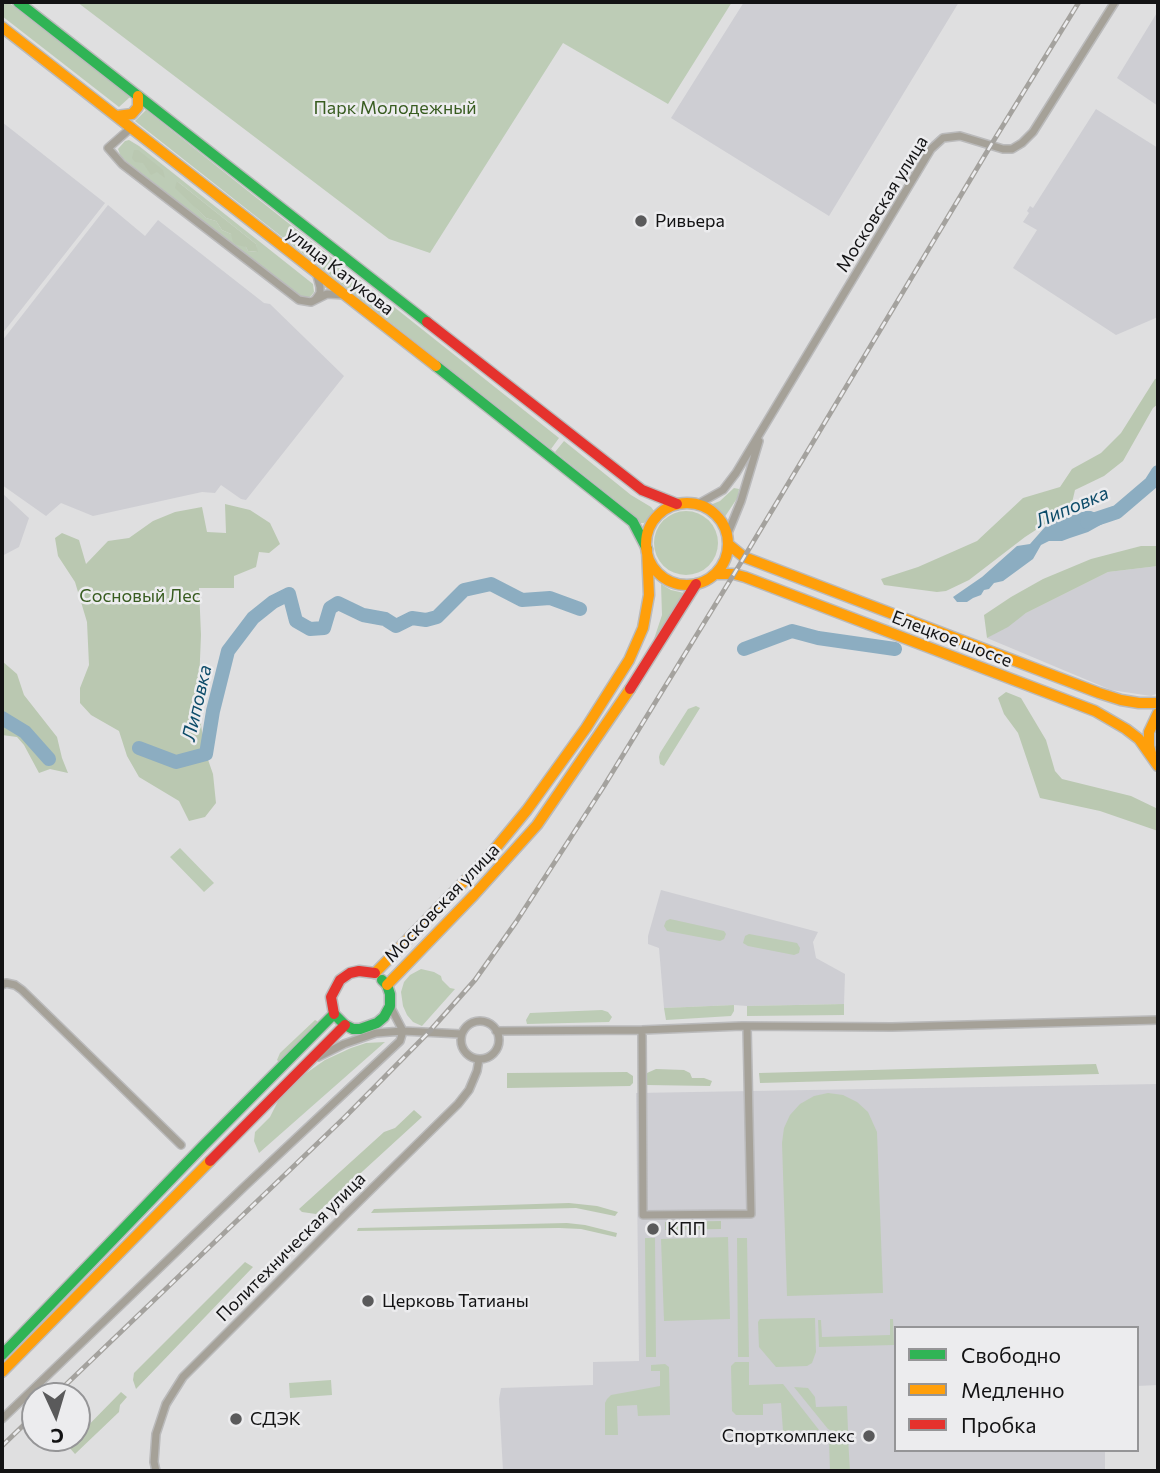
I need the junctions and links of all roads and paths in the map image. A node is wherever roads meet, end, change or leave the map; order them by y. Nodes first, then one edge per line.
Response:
1 (18, 2) edge
2 (28, 2) edge
3 (1115, 2) edge
4 (43, 22) junction
5 (2, 27) edge
6 (138, 96) junction
7 (117, 116) junction
8 (132, 127) junction
9 (316, 272) junction
10 (345, 295) junction
11 (311, 302) junction
12 (762, 432) junction
13 (677, 504) junction
14 (698, 504) junction
15 (728, 539) junction
16 (646, 549) junction
17 (715, 574) junction
18 (696, 584) junction
19 (1158, 703) edge
20 (1158, 713) edge
21 (1156, 762) edge
22 (375, 973) junction
23 (2, 985) edge
24 (387, 985) junction
25 (390, 1006) junction
26 (334, 1014) junction
27 (1158, 1020) edge
28 (345, 1026) junction
29 (747, 1027) junction
30 (360, 1029) junction
31 (642, 1030) junction
32 (403, 1031) junction
33 (496, 1031) junction
34 (376, 1033) junction
35 (461, 1034) junction
36 (479, 1059) junction
37 (305, 1065) junction
38 (181, 1145) dead end
39 (2, 1355) edge
40 (2, 1373) edge
41 (2, 1419) edge
42 (156, 1471) edge

1 - 4 main road, улица Катукова
2 - 4 main road
3 - 12 street, Московская улица
4 - 6 main road, улица Катукова
5 - 7 main road, улица Катукова
6 - 7 main road
6 - 13 main road, улица Катукова
7 - 8 main road, улица Катукова
8 - 9 main road, улица Катукова
8 - 11 street
9 - 10 main road, улица Катукова
9 - 11 street
10 - 11 street
10 - 16 main road, улица Катукова
12 - 14 street, Московская улица
12 - 15 street, Московская улица
13 - 14 main road
13 - 16 main road
14 - 15 main road
15 - 17 main road
15 - 19 main road, Елецкое шоссе
16 - 18 main road
16 - 22 main road, Московская улица
17 - 18 main road
17 - 21 main road, Елецкое шоссе
18 - 24 main road, Московская улица
20 - 21 main road
22 - 24 main road
22 - 26 main road, Московская улица
23 - 38 street
24 - 25 main road, Московская улица
25 - 30 main road
25 - 32 street
26 - 28 main road
26 - 39 main road
27 - 29 street
28 - 30 main road
28 - 37 main road
29 - 31 street
29 - 31 street
30 - 34 street
31 - 33 street
32 - 34 street
32 - 35 street
32 - 41 street
33 - 35 street
33 - 36 street
34 - 37 street
35 - 36 street
36 - 42 street, Политехническая улица
37 - 40 main road

